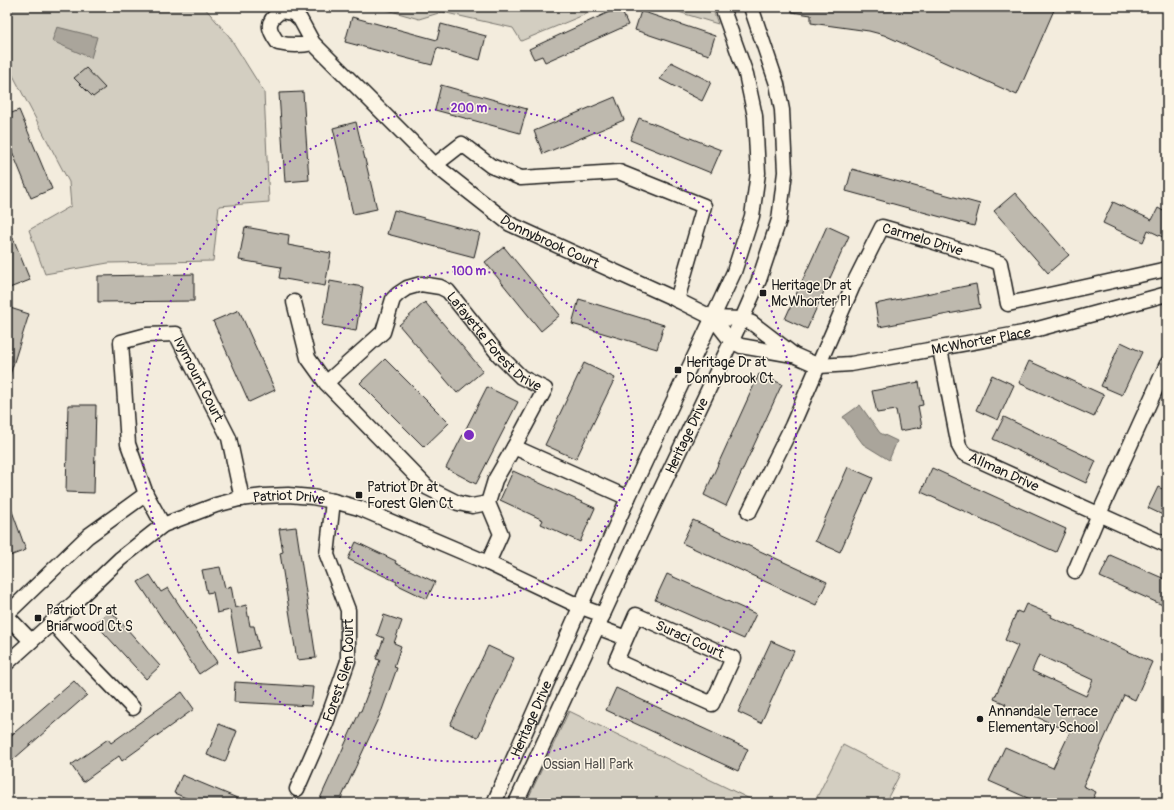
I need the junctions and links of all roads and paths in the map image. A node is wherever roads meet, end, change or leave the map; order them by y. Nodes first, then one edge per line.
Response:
1 (722, 7) edge
2 (751, 7) edge
3 (313, 42) dead end
4 (434, 165) junction
5 (1167, 269) edge
6 (1167, 294) edge
7 (677, 300) junction
8 (294, 302) dead end
9 (713, 318) junction
10 (742, 319) junction
11 (731, 342) junction
12 (940, 348) junction
13 (794, 355) junction
14 (1167, 364) edge
15 (818, 366) junction
16 (326, 383) junction
17 (514, 447) junction
18 (146, 494) junction
19 (628, 498) junction
20 (242, 499) junction
21 (334, 501) junction
22 (488, 503) junction
23 (749, 512) dead end
24 (1099, 514) junction
25 (163, 525) junction
26 (1167, 545) edge
27 (488, 563) junction
28 (1075, 571) dead end
29 (581, 607) junction
30 (7, 615) edge
31 (600, 621) junction
32 (52, 622) junction
33 (626, 638) junction
34 (30, 641) junction
35 (7, 662) edge
36 (133, 708) dead end
37 (296, 789) dead end
38 (494, 803) edge
39 (516, 803) edge

1 - 9 street, Heritage Drive
2 - 10 street, Heritage Drive
3 - 4 street, Donnybrook Court
4 - 7 street, Donnybrook Court
4 - 7 street
5 - 15 street, Carmelo Drive
6 - 12 street, McWhorter Place
7 - 9 street, Donnybrook Court
8 - 16 street
9 - 10 street, McWhorter Place
9 - 11 street
9 - 19 street, Heritage Drive
10 - 11 street, Heritage Drive
10 - 13 street, McWhorter Place
11 - 13 street, McWhorter Place
11 - 31 street, Heritage Drive
12 - 15 street, McWhorter Place
12 - 24 street, Allman Drive
13 - 15 street, McWhorter Place
14 - 24 street
15 - 23 street, Carmelo Drive
16 - 17 street, Lafayette Forest Drive
16 - 22 street
17 - 19 street
17 - 22 street, Lafayette Forest Drive
18 - 20 street, Ivymount Court
18 - 25 street, Ivymount Court
18 - 30 street
19 - 29 street, Heritage Drive
20 - 21 street, Patriot Drive
20 - 25 street, Patriot Drive
21 - 27 street, Patriot Drive
21 - 37 street, Forest Glen Court
22 - 27 street
24 - 26 street, Allman Drive
24 - 28 street
25 - 32 street, Patriot Drive
27 - 29 street, Patriot Drive
29 - 31 street, Patriot Drive
29 - 38 street, Heritage Drive
30 - 34 street
31 - 33 street
31 - 39 street, Heritage Drive
32 - 34 street, Patriot Drive
32 - 36 street
33 - 33 street, Suraci Court
34 - 35 street, Patriot Drive

